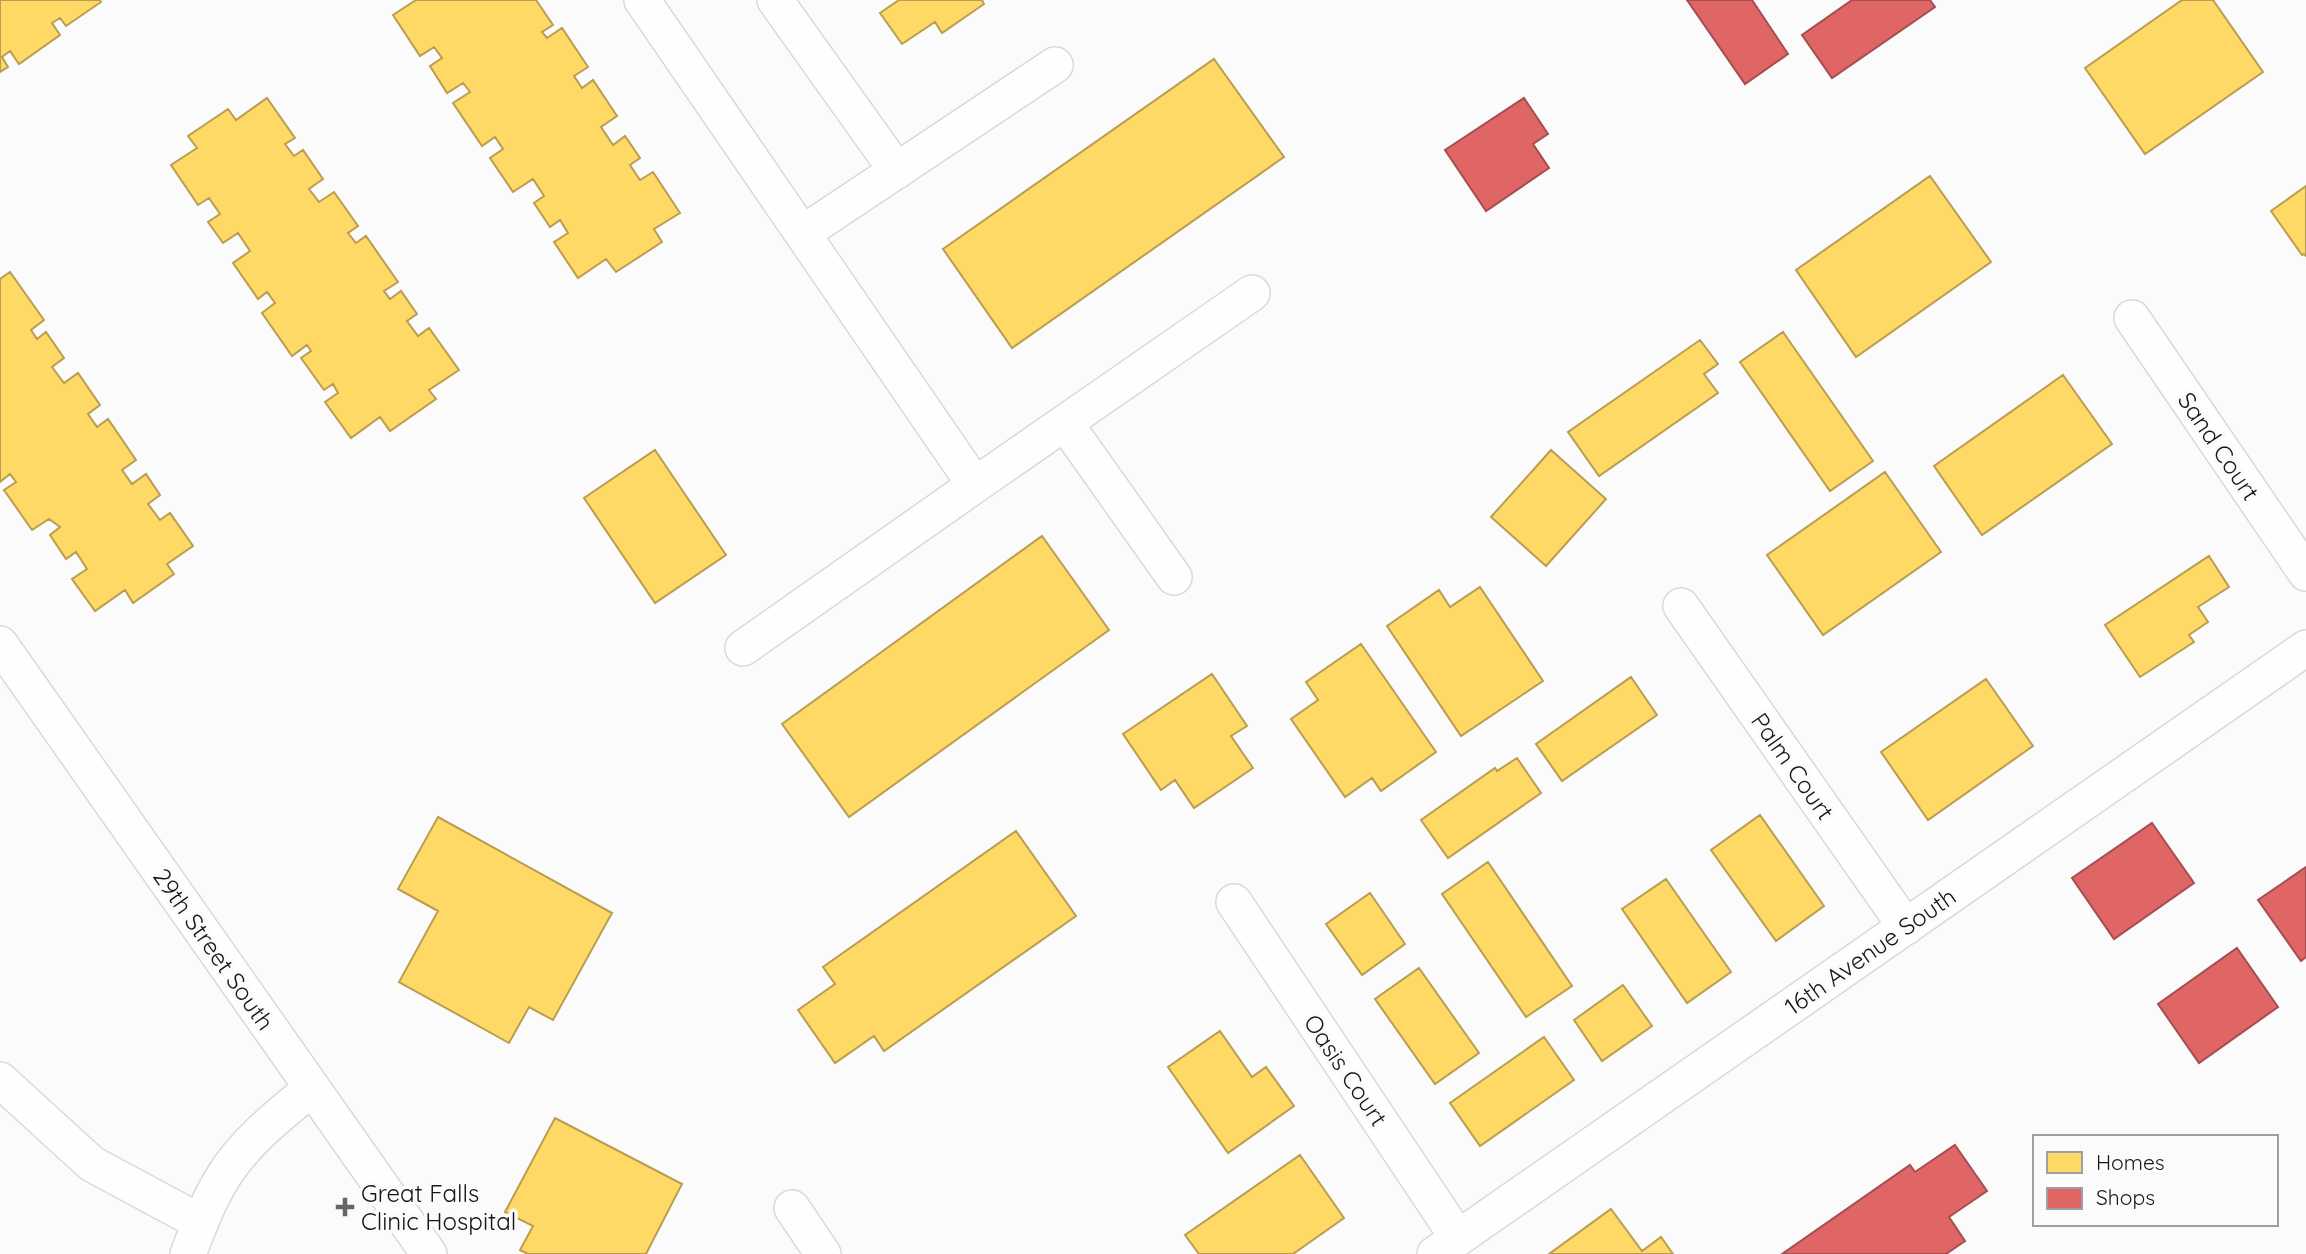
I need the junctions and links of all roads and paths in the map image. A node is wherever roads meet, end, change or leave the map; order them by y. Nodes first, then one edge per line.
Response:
1 (642, 0) edge
2 (775, 0) edge
3 (1055, 65) dead end
4 (897, 171) junction
5 (803, 233) junction
6 (1252, 293) dead end
7 (2132, 318) dead end
8 (1065, 423) junction
9 (975, 485) junction
10 (2306, 573) edge
11 (1174, 577) dead end
12 (1681, 606) dead end
13 (0, 644) edge
14 (743, 648) dead end
15 (2306, 648) edge
16 (1234, 902) dead end
17 (1906, 927) junction
18 (0, 1080) edge
19 (312, 1088) junction
20 (792, 1208) dead end
21 (194, 1238) edge
22 (1447, 1246) edge
23 (415, 1249) edge
24 (823, 1254) edge

1 - 5 street
2 - 4 street
3 - 4 street
4 - 5 street
5 - 9 street
6 - 8 street
7 - 10 street, Sand Court
8 - 9 street
8 - 11 street
9 - 14 street
12 - 17 street, Palm Court
13 - 19 street, 29th Street South
15 - 17 street, 16th Avenue South
16 - 22 street, Oasis Court
17 - 22 street, 16th Avenue South
18 - 21 street
19 - 21 street
19 - 23 street, 29th Street South
20 - 24 street

